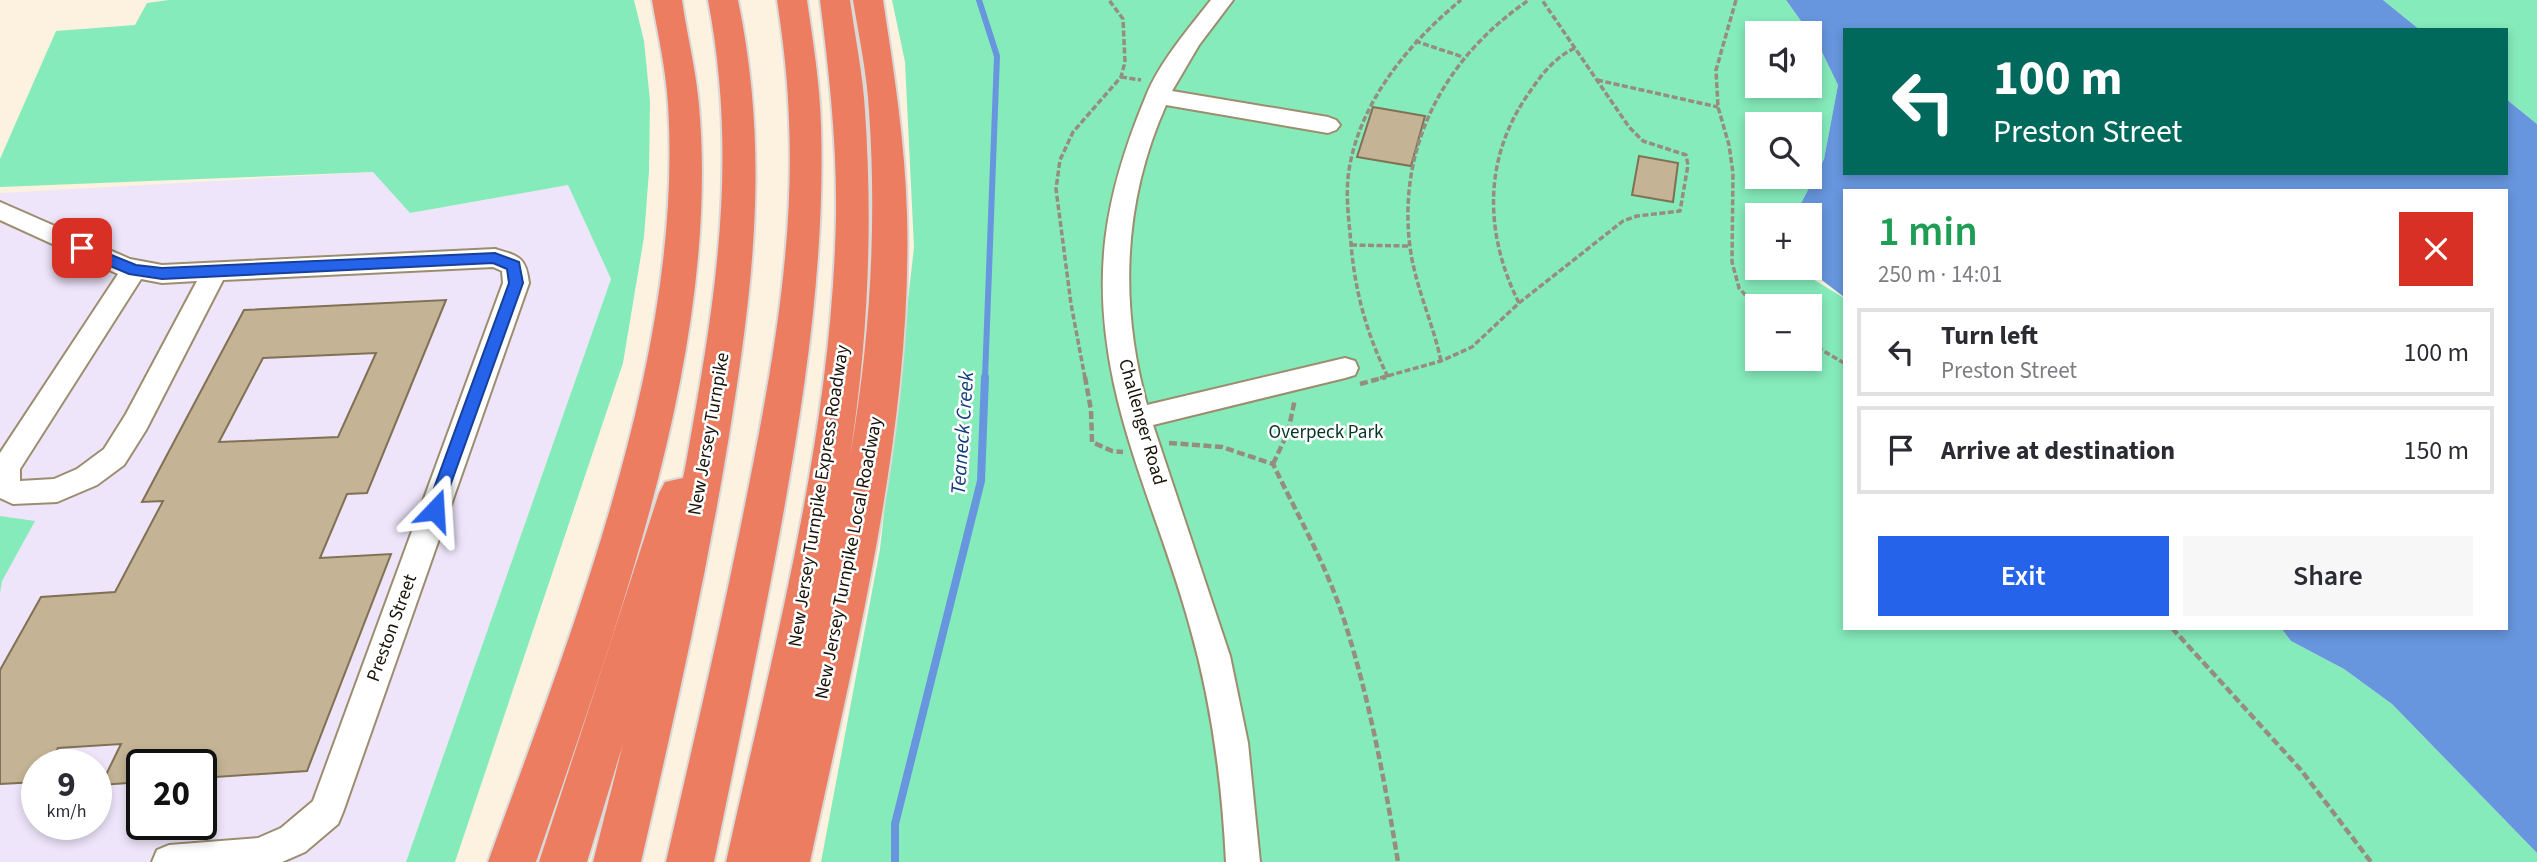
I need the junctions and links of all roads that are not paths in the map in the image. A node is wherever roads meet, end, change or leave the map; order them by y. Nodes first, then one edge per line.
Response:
1 (667, 0) edge
2 (723, 0) edge
3 (792, 0) edge
4 (835, 0) edge
5 (868, 0) edge
6 (1222, 0) edge
7 (1157, 96) junction
8 (1328, 125) dead end
9 (0, 210) edge
10 (134, 270) junction
11 (214, 273) junction
12 (1349, 377) road end
13 (715, 407) junction
14 (1139, 418) junction
15 (169, 862) edge
16 (512, 862) edge
17 (563, 862) edge
18 (617, 862) edge
19 (690, 862) edge
20 (750, 862) edge
21 (786, 862) edge
22 (1243, 862) edge

1 - 16 highway
2 - 13 highway, New Jersey Turnpike
3 - 19 highway
4 - 20 highway, New Jersey Turnpike Express Roadway
5 - 21 highway, New Jersey Turnpike Local Roadway
6 - 7 street, Challenger Road
7 - 8 street
7 - 14 street, Challenger Road
9 - 10 street, Preston Street
10 - 11 street, Preston Street
10 - 11 street
11 - 15 street, Preston Street
12 - 14 street
13 - 17 highway
13 - 18 highway, New Jersey Turnpike
14 - 22 street, Challenger Road

